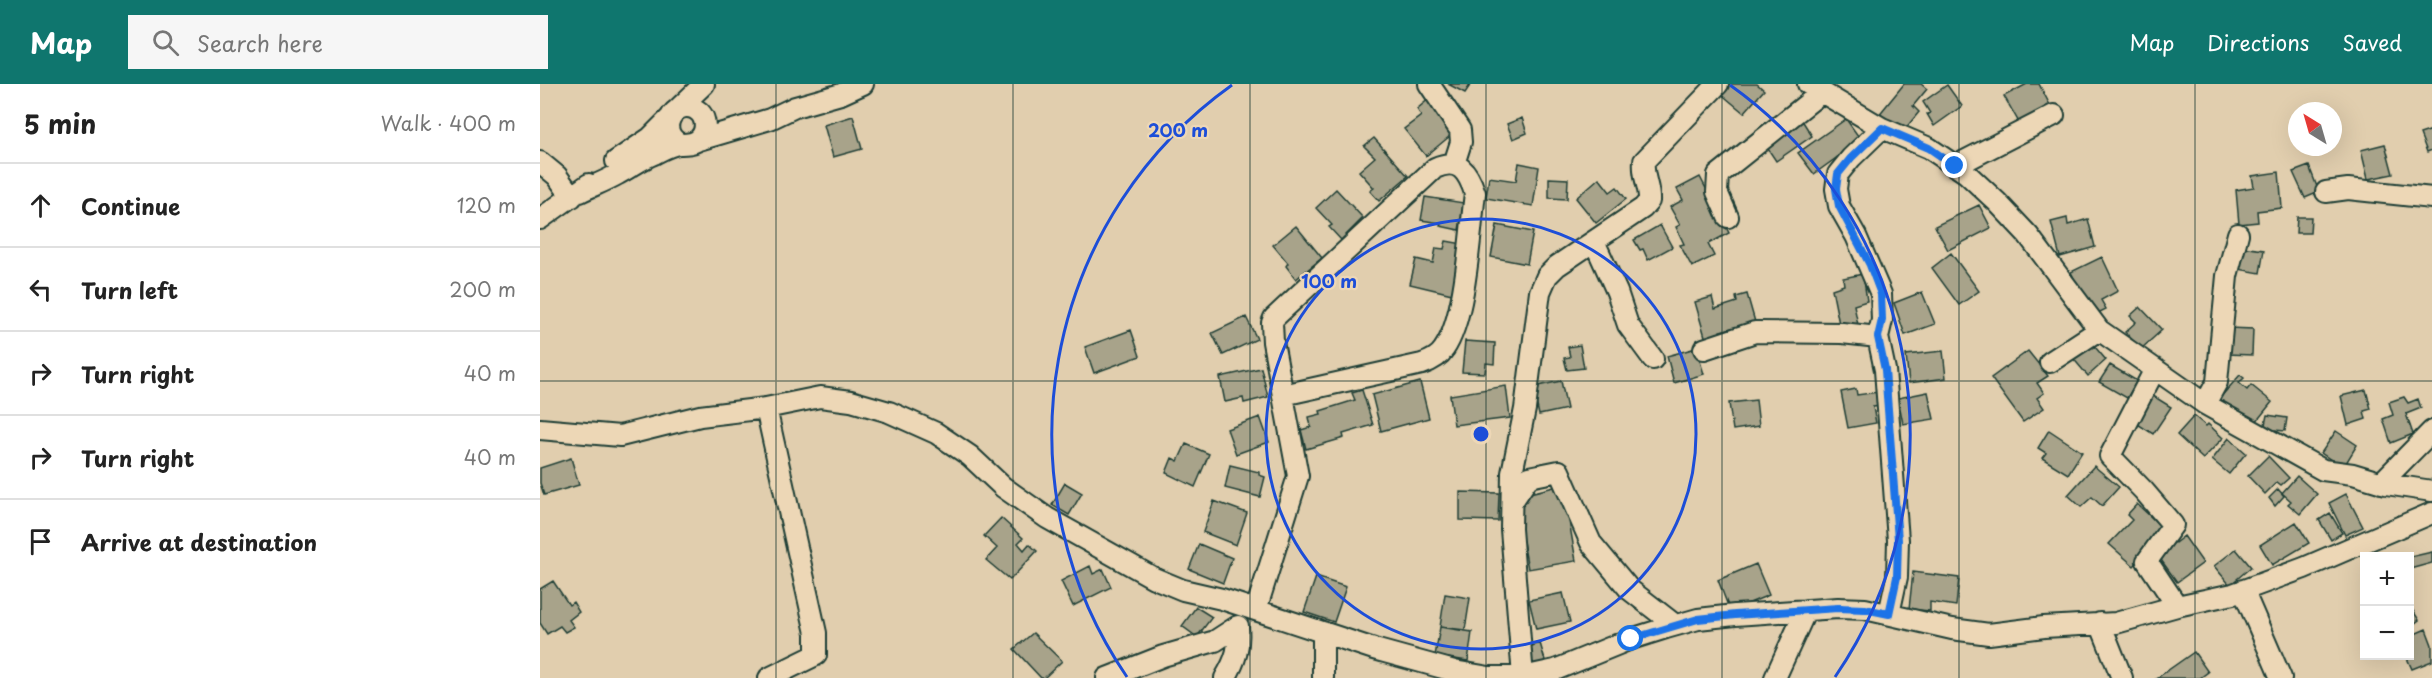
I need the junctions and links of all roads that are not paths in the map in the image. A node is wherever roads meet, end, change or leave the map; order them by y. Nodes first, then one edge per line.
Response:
1 (704, 84) edge
2 (717, 84) edge
3 (863, 84) edge
4 (1429, 84) edge
5 (1713, 85) edge
6 (1815, 88) edge
7 (795, 107) junction
8 (673, 115) junction
9 (2054, 115) dead end
10 (702, 116) junction
11 (1882, 128) junction
12 (690, 142) junction
13 (540, 162) edge
14 (1455, 164) junction
15 (1955, 166) junction
16 (2326, 192) dead end
17 (576, 195) junction
18 (2432, 198) edge
19 (1728, 217) dead end
20 (540, 219) edge
21 (2238, 234) dead end
22 (1594, 241) junction
23 (2099, 330) junction
24 (1878, 337) junction
25 (1704, 349) dead end
26 (1653, 359) dead end
27 (2050, 362) dead end
28 (2155, 369) junction
29 (1283, 395) junction
30 (2205, 404) junction
31 (766, 408) junction
32 (540, 429) edge
33 (2432, 431) edge
34 (2381, 483) junction
35 (2432, 491) edge
36 (1512, 502) junction
37 (2432, 513) edge
38 (2243, 591) junction
39 (2177, 606) junction
40 (1256, 610) junction
41 (1806, 610) junction
42 (1889, 614) junction
43 (2100, 623) junction
44 (1675, 625) junction
45 (1323, 632) junction
46 (1523, 677) edge
47 (769, 678) edge
48 (1107, 678) edge
49 (1225, 678) edge
50 (1323, 678) edge
51 (1775, 678) edge
52 (2121, 678) edge
53 (2281, 678) edge

1 - 8 street
2 - 10 street
3 - 7 street
4 - 14 street
5 - 22 street
6 - 11 street
6 - 19 street
7 - 10 street
7 - 12 street
8 - 10 street
8 - 12 street
8 - 17 street
9 - 15 street
10 - 12 street
11 - 15 street
11 - 24 street
12 - 17 street
13 - 17 street
14 - 29 street
14 - 29 street
15 - 23 street
16 - 18 street
17 - 20 street
21 - 30 street
22 - 26 street
22 - 36 street
23 - 27 street
23 - 28 street
24 - 25 street
24 - 42 street
28 - 30 street
28 - 39 street
29 - 40 street
30 - 34 street
31 - 32 street
31 - 40 street
31 - 47 street
33 - 34 street
34 - 35 street
36 - 44 street
36 - 46 street
37 - 38 street
38 - 39 street
38 - 53 street
39 - 43 street
40 - 45 street
41 - 42 street
41 - 44 street
41 - 51 street
42 - 43 street
43 - 52 street
44 - 46 street
45 - 46 street
45 - 50 street
48 - 49 street

